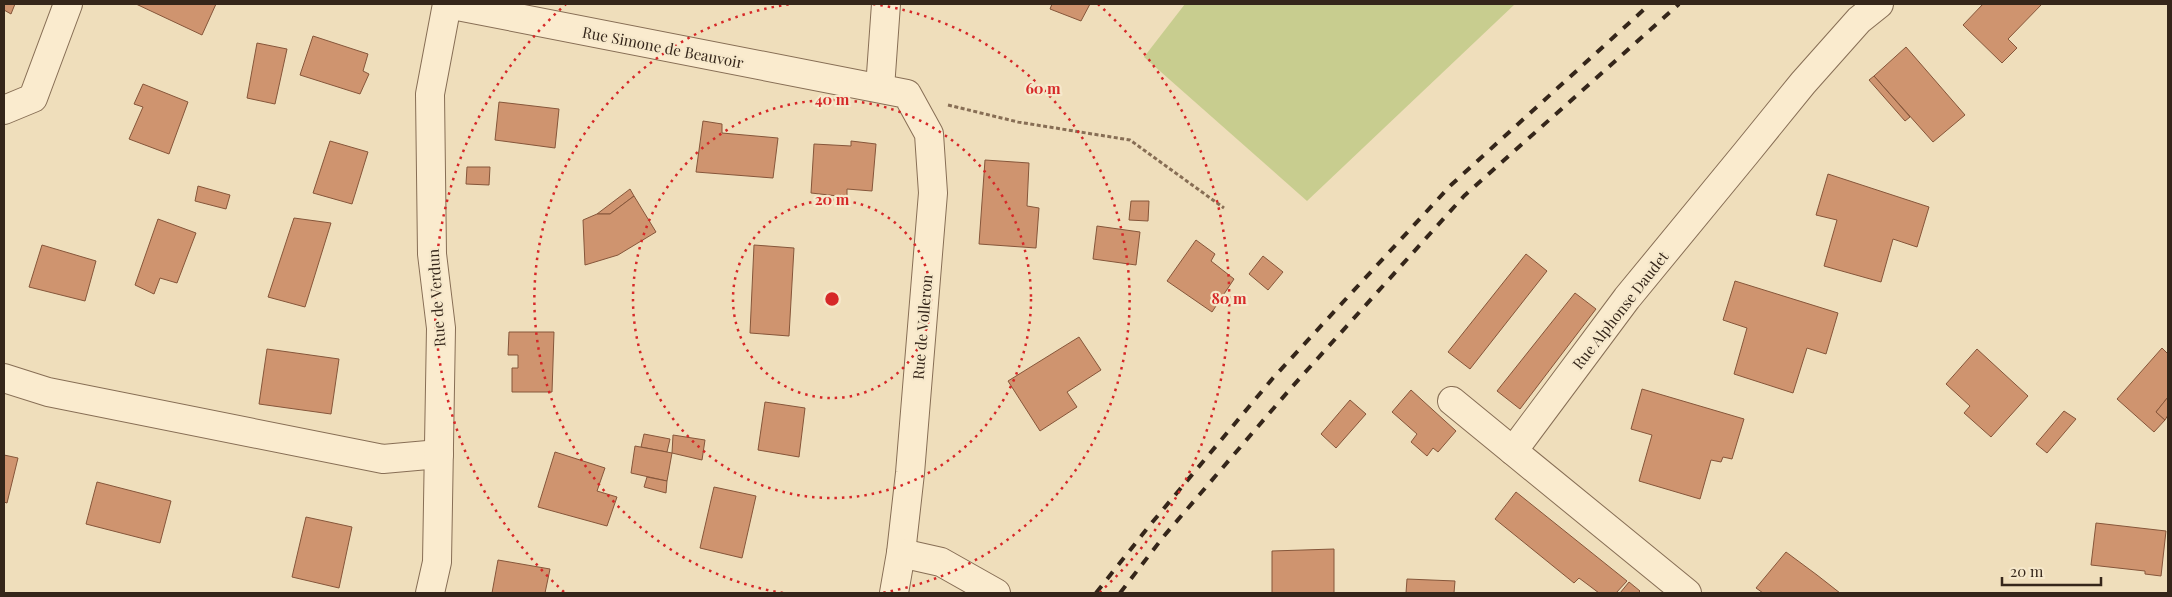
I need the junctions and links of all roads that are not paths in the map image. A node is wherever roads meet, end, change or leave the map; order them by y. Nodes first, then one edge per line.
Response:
1 (68, 4) edge
2 (447, 4) edge
3 (886, 4) edge
4 (1879, 4) edge
5 (880, 88) junction
6 (4, 110) edge
7 (4, 378) edge
8 (1452, 401) dead end
9 (1513, 451) junction
10 (439, 454) junction
11 (901, 553) junction
12 (430, 593) edge
13 (894, 593) edge
14 (996, 593) edge
15 (1687, 593) edge

1 - 6 street
2 - 5 street, Rue Simone de Beauvoir
2 - 10 street, Rue de Verdun
3 - 5 street
4 - 9 street, Rue Alphonse Daudet
5 - 11 street, Rue de Volleron
7 - 10 street
8 - 9 street
9 - 15 street
10 - 12 street, Rue de Verdun
11 - 13 street, Rue de Volleron
11 - 14 street

